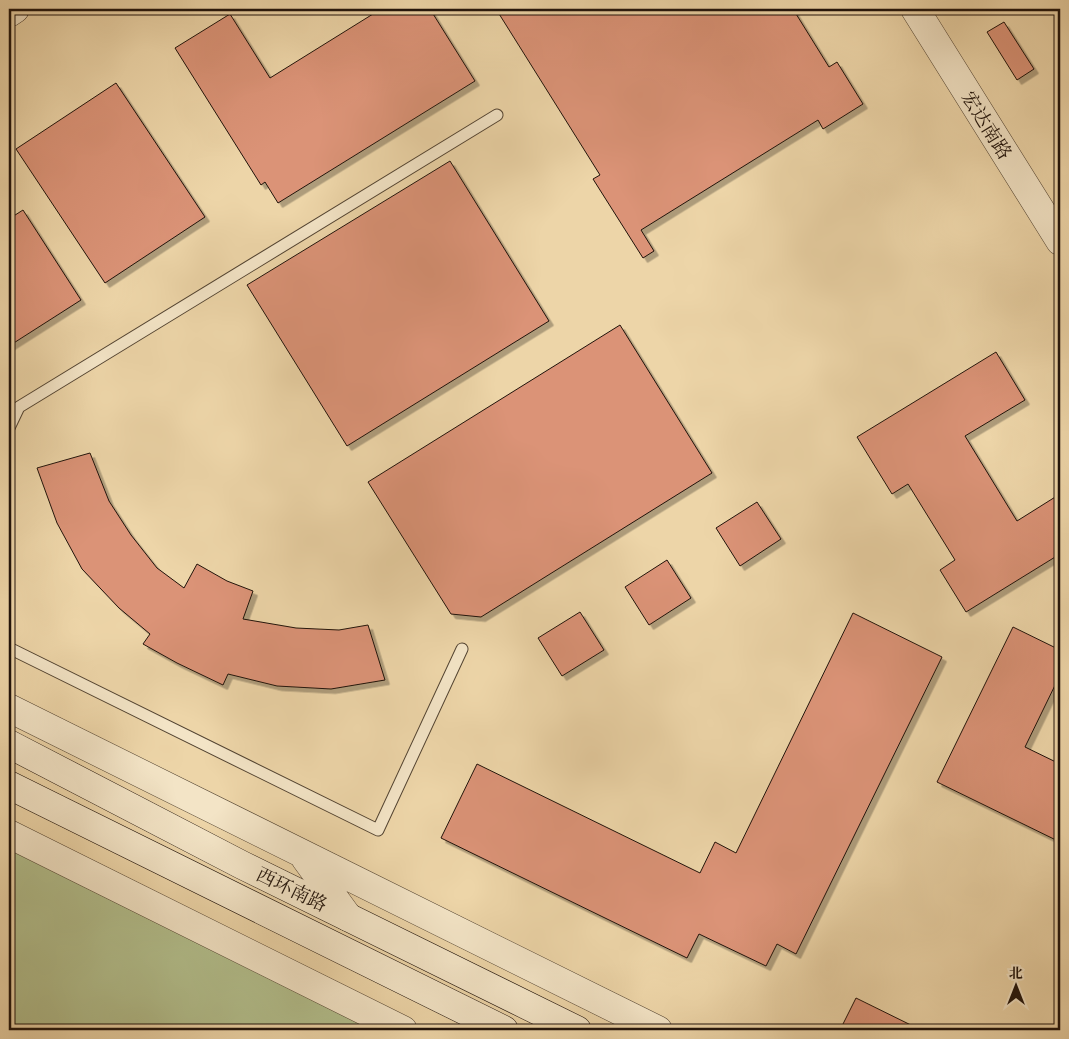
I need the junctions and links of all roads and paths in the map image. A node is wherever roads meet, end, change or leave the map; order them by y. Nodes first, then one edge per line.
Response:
1 (15, 9) edge
2 (915, 9) edge
3 (9, 12) edge
4 (497, 115) dead end
5 (1060, 241) edge
6 (9, 428) edge
7 (9, 648) edge
8 (462, 649) dead end
9 (9, 708) edge
10 (9, 723) edge
11 (52, 729) junction
12 (9, 744) edge
13 (9, 785) edge
14 (9, 834) edge
15 (302, 854) junction
16 (348, 917) junction
17 (403, 1030) edge
18 (504, 1030) edge
19 (577, 1030) edge
20 (658, 1030) edge

1 - 3 street
2 - 5 street, 宏达南路
4 - 6 lane
7 - 8 lane
9 - 11 street
10 - 11 street
11 - 15 street
12 - 16 street, 西环南路
13 - 18 street, 西环南路
14 - 17 street
15 - 16 street
15 - 20 street
16 - 19 street, 西环南路

